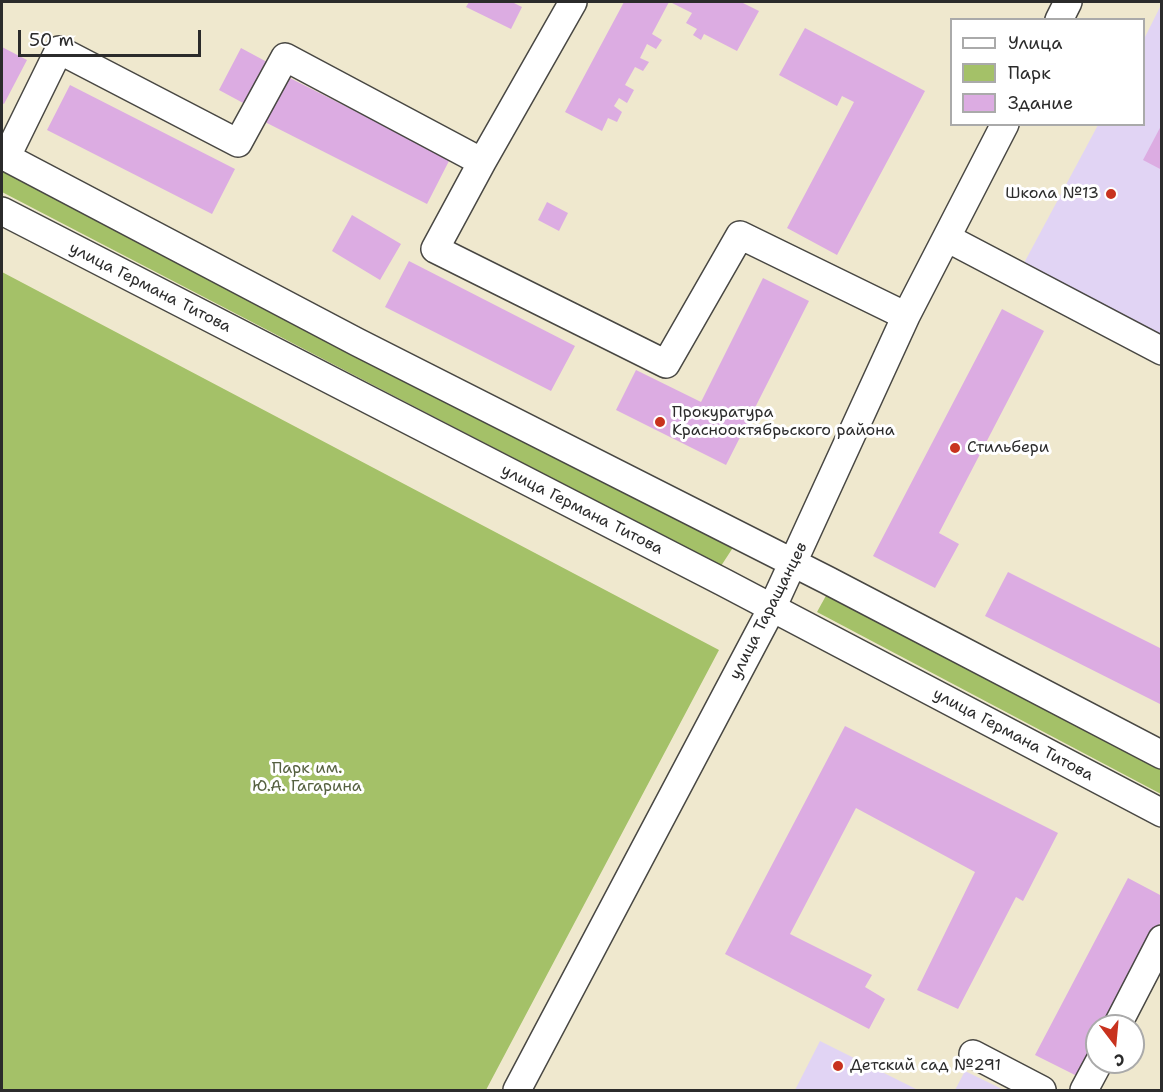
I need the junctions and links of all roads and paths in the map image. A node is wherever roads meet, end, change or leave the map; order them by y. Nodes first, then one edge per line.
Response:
1 (573, 2) edge
2 (1068, 2) edge
3 (1060, 18) edge
4 (1004, 126) edge
5 (4, 156) edge
6 (482, 162) junction
7 (2, 211) edge
8 (946, 238) junction
9 (906, 316) junction
10 (1161, 351) edge
11 (794, 564) junction
12 (772, 608) junction
13 (1161, 755) edge
14 (1161, 813) edge
15 (1161, 939) edge
16 (1123, 1014) edge
17 (973, 1054) dead end
18 (1093, 1074) edge
19 (516, 1090) edge
20 (1042, 1090) edge
21 (1084, 1090) edge

1 - 6 street
2 - 3 street
4 - 8 street, улица Таращанцев
5 - 6 street
5 - 11 street
6 - 9 street
7 - 12 street, улица Германа Титова
8 - 9 street, улица Таращанцев
8 - 10 street
9 - 11 street, улица Таращанцев
11 - 12 street, улица Таращанцев
11 - 13 street
12 - 14 street, улица Германа Титова
12 - 19 street, улица Таращанцев
15 - 16 street
17 - 20 street
18 - 21 street

